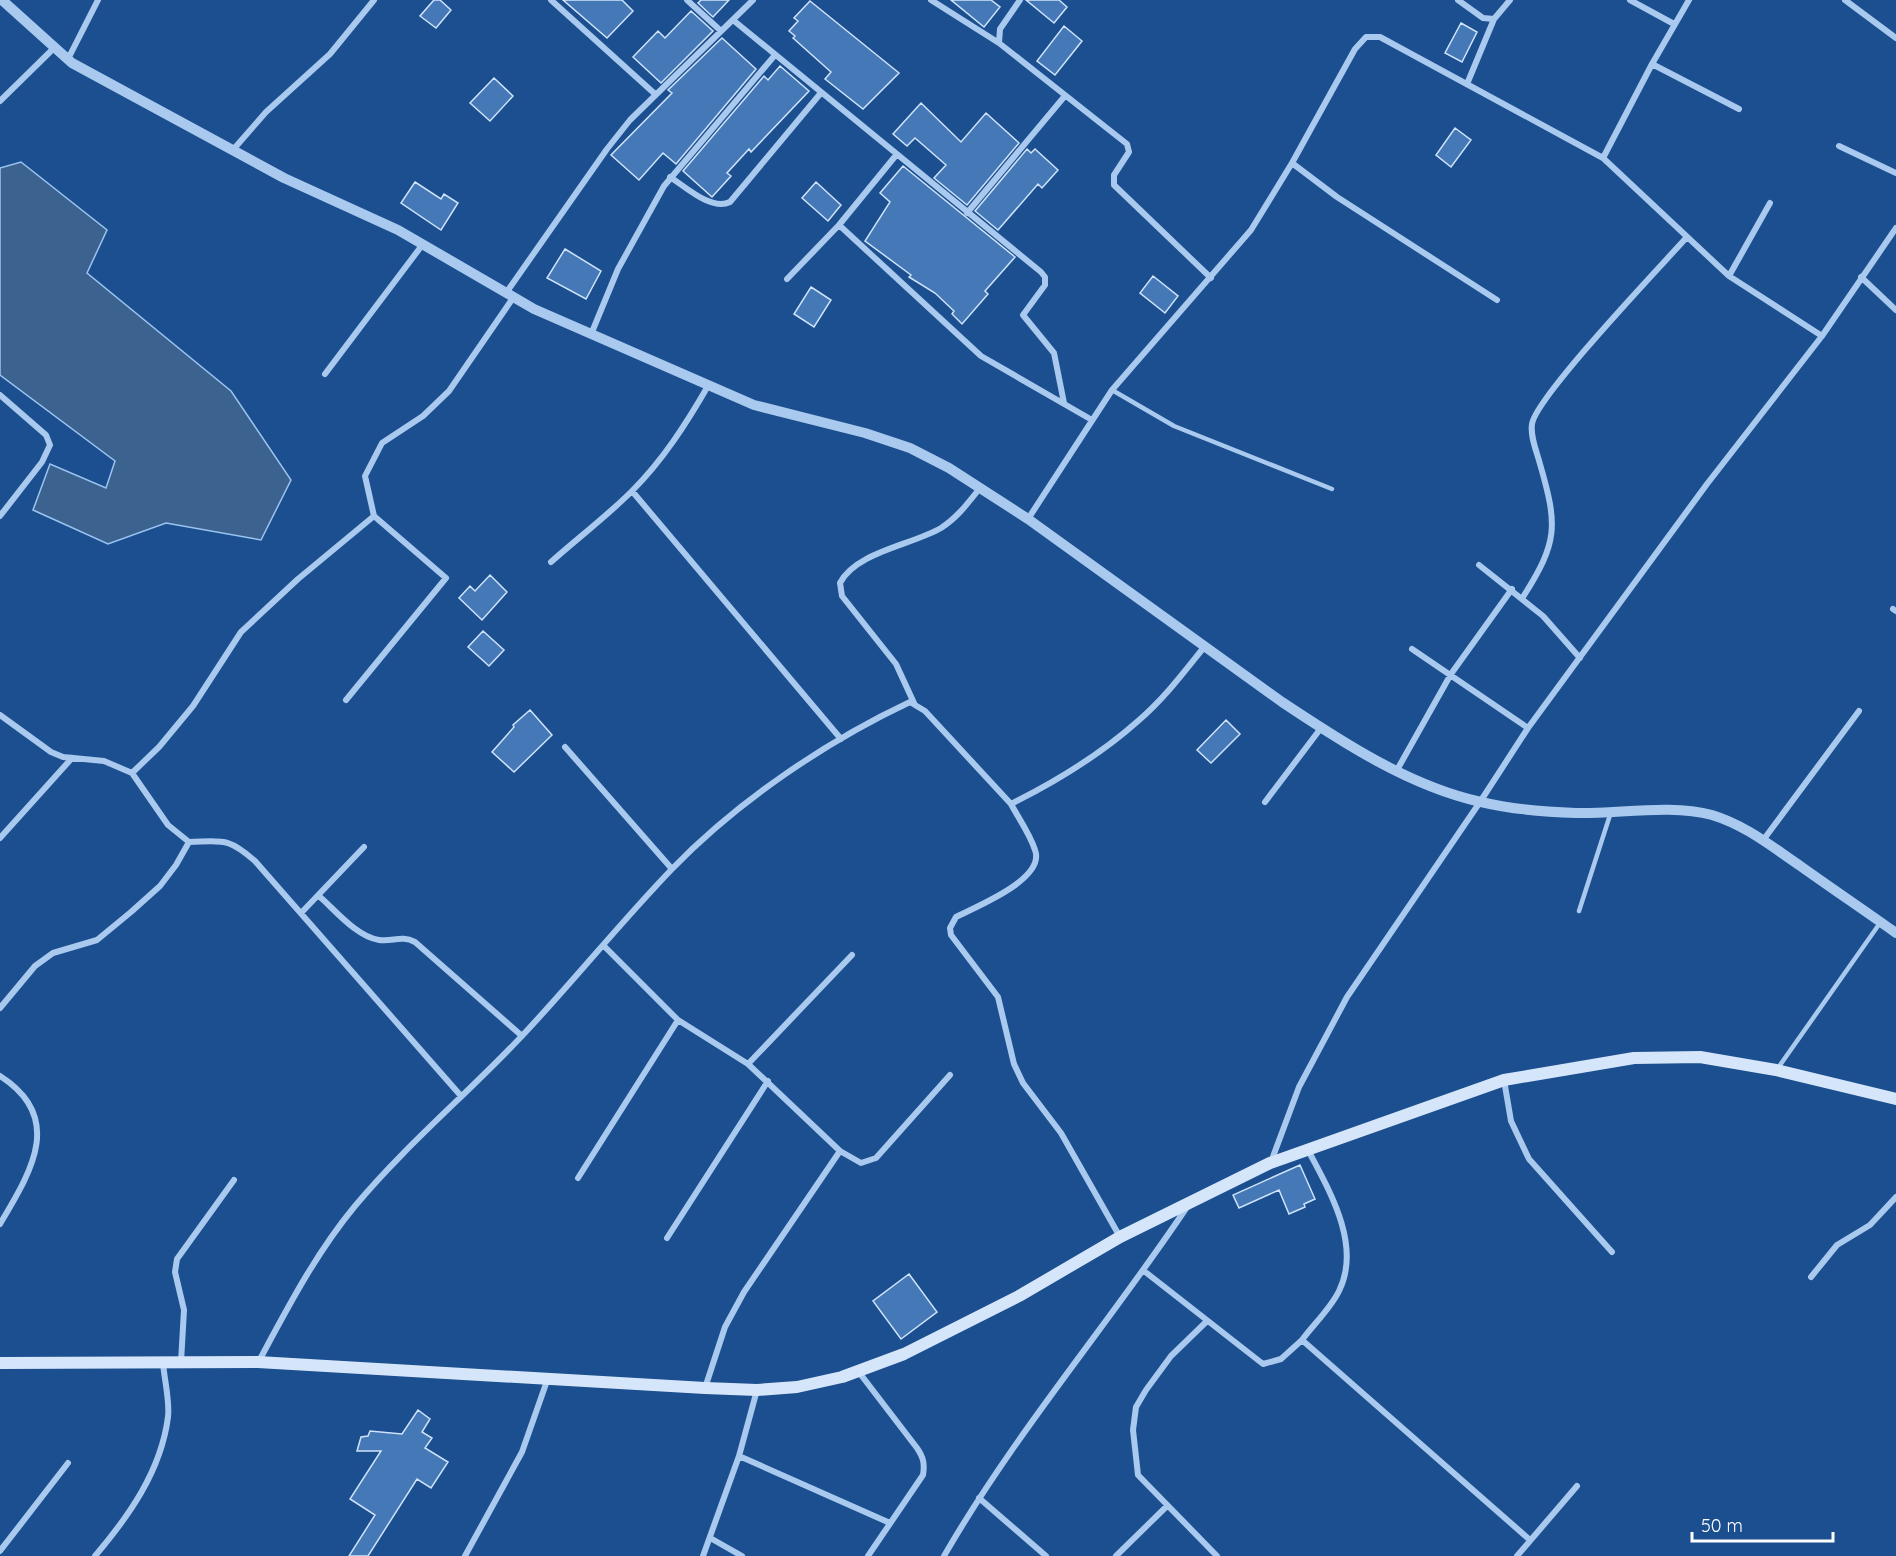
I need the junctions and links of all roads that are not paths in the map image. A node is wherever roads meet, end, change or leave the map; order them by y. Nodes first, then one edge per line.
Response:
1 (2, 0) edge
2 (98, 0) edge
3 (374, 0) edge
4 (551, 0) edge
5 (687, 0) edge
6 (753, 0) edge
7 (931, 0) edge
8 (1020, 0) edge
9 (1458, 0) edge
10 (1510, 0) edge
11 (1630, 0) edge
12 (1689, 0) edge
13 (1845, 0) edge
14 (1494, 19) junction
15 (733, 20) junction
16 (1674, 24) junction
17 (721, 31) junction
18 (1896, 38) edge
19 (999, 43) junction
20 (54, 48) junction
21 (775, 55) junction
22 (68, 59) junction
23 (1652, 64) junction
24 (1467, 84) junction
25 (655, 94) junction
26 (820, 94) junction
27 (1064, 97) junction
28 (0, 101) edge
29 (1739, 109) dead end
30 (1839, 146) dead end
31 (232, 151) junction
32 (897, 154) junction
33 (1603, 158) junction
34 (1292, 163) junction
35 (1896, 173) edge
36 (670, 177) junction
37 (1770, 203) dead end
38 (967, 213) junction
39 (839, 225) junction
40 (1896, 228) edge
41 (1686, 237) junction
42 (423, 244) junction
43 (1729, 276) junction
44 (1861, 277) junction
45 (1211, 278) junction
46 (787, 279) dead end
47 (509, 296) junction
48 (1497, 300) dead end
49 (1896, 310) edge
50 (592, 332) junction
51 (1822, 336) junction
52 (325, 374) dead end
53 (708, 386) junction
54 (1112, 390) junction
55 (0, 395) edge
56 (1064, 403) junction
57 (1092, 420) junction
58 (980, 488) junction
59 (1332, 489) dead end
60 (632, 491) junction
61 (0, 516) edge
62 (374, 516) junction
63 (1028, 519) junction
64 (551, 562) dead end
65 (1479, 565) dead end
66 (1512, 589) junction
67 (1523, 597) junction
68 (1205, 646) junction
69 (1412, 650) dead end
70 (1580, 658) junction
71 (1451, 674) junction
72 (346, 700) dead end
73 (914, 703) junction
74 (1859, 711) dead end
75 (0, 715) edge
76 (1321, 728) junction
77 (1528, 728) junction
78 (841, 739) junction
79 (565, 747) dead end
80 (72, 758) junction
81 (1397, 770) junction
82 (132, 773) junction
83 (1265, 802) dead end
84 (1480, 802) junction
85 (1011, 804) junction
86 (1611, 812) junction
87 (0, 838) edge
88 (1764, 839) junction
89 (189, 842) junction
90 (364, 847) dead end
91 (672, 869) junction
92 (319, 896) junction
93 (1579, 910) dead end
94 (302, 912) junction
95 (1881, 922) junction
96 (1896, 933) edge
97 (604, 946) junction
98 (852, 956) dead end
99 (0, 1008) edge
100 (678, 1020) junction
101 (522, 1036) junction
102 (748, 1064) junction
103 (1776, 1070) junction
104 (950, 1075) dead end
105 (0, 1076) edge
106 (1504, 1080) junction
107 (768, 1081) junction
108 (461, 1096) junction
109 (1896, 1099) edge
110 (1307, 1149) junction
111 (840, 1151) junction
112 (1270, 1163) junction
113 (578, 1178) dead end
114 (234, 1180) dead end
115 (1896, 1197) edge
116 (1191, 1200) junction
117 (0, 1224) edge
118 (1120, 1237) junction
119 (667, 1238) dead end
120 (1612, 1252) dead end
121 (1144, 1271) junction
122 (1811, 1277) dead end
123 (1206, 1322) junction
124 (1302, 1340) junction
125 (163, 1362) junction
126 (181, 1362) junction
127 (258, 1362) junction
128 (0, 1363) edge
129 (858, 1371) junction
130 (548, 1378) junction
131 (705, 1388) junction
132 (757, 1390) junction
133 (739, 1456) junction
134 (68, 1463) dead end
135 (1576, 1486) dead end
136 (979, 1498) junction
137 (1167, 1506) junction
138 (890, 1523) junction
139 (712, 1539) junction
140 (1530, 1540) junction
141 (0, 1551) edge
142 (95, 1556) edge
143 (465, 1556) edge
144 (703, 1556) edge
145 (742, 1556) edge
146 (868, 1556) edge
147 (944, 1556) edge
148 (1046, 1556) edge
149 (1116, 1556) edge
150 (1217, 1556) edge
151 (1517, 1556) edge

1 - 20 street
2 - 22 street
3 - 31 street
4 - 25 street
5 - 17 street
6 - 15 street
7 - 19 street
8 - 19 street
9 - 14 street
10 - 14 street
11 - 16 street
12 - 16 street
13 - 18 street
14 - 24 street
15 - 17 street
15 - 21 street
16 - 23 street
17 - 25 street
19 - 27 street
20 - 22 street
20 - 28 street
21 - 26 street
21 - 36 street
22 - 31 street
23 - 29 street
23 - 33 street
24 - 33 street
24 - 34 street
25 - 47 street
26 - 32 street
26 - 36 street
27 - 38 street
27 - 45 street
30 - 35 street
31 - 42 street
32 - 38 street
32 - 39 street
33 - 41 street
34 - 45 street
34 - 48 street
36 - 50 street
37 - 43 street
38 - 56 street
39 - 46 street
39 - 56 street
40 - 44 street
41 - 43 street
41 - 67 street
42 - 47 street
42 - 52 street
43 - 51 street
44 - 49 street
44 - 51 street
45 - 54 street
47 - 50 street
47 - 62 street
50 - 53 street
51 - 70 street
53 - 58 street
53 - 60 street
54 - 57 street
54 - 59 lane
55 - 61 street
56 - 57 street
57 - 63 street
58 - 63 street
58 - 73 street
60 - 64 street
60 - 78 street
62 - 72 street
62 - 82 street
63 - 68 street
65 - 66 street
66 - 67 street
66 - 71 street
67 - 70 street
68 - 76 street
68 - 85 street
69 - 71 street
70 - 77 street
71 - 77 street
71 - 81 street
73 - 78 street
73 - 85 street
74 - 88 street
75 - 80 street
76 - 81 street
76 - 83 street
77 - 84 street
78 - 91 street
79 - 91 street
80 - 82 street
80 - 87 street
81 - 84 street
82 - 89 street
84 - 86 street
84 - 112 street
85 - 118 street
86 - 88 street
86 - 93 lane
88 - 95 street
89 - 94 street
89 - 99 street
90 - 92 street
91 - 97 street
92 - 94 street
92 - 101 street
94 - 108 street
95 - 96 street
95 - 103 lane
97 - 100 street
97 - 101 street
98 - 102 street
100 - 102 street
100 - 113 street
101 - 108 street
102 - 107 street
103 - 106 main road
103 - 109 main road
104 - 111 street
105 - 117 street
106 - 110 main road
106 - 120 street
107 - 111 street
107 - 119 street
108 - 127 street
110 - 112 main road
110 - 124 street
111 - 131 street
112 - 116 main road
114 - 126 street
115 - 122 street
116 - 118 main road
116 - 121 street
118 - 129 main road
121 - 123 street
121 - 136 street
123 - 124 street
123 - 137 street
124 - 140 street
125 - 126 main road
125 - 128 main road
125 - 142 street
126 - 127 main road
127 - 130 main road
129 - 132 main road
129 - 138 street
130 - 131 main road
130 - 143 street
131 - 132 main road
132 - 133 street
133 - 138 street
133 - 139 street
134 - 141 street
135 - 140 street
136 - 147 street
136 - 148 street
137 - 149 street
137 - 150 street
138 - 146 street
139 - 144 street
139 - 145 street
140 - 151 street

